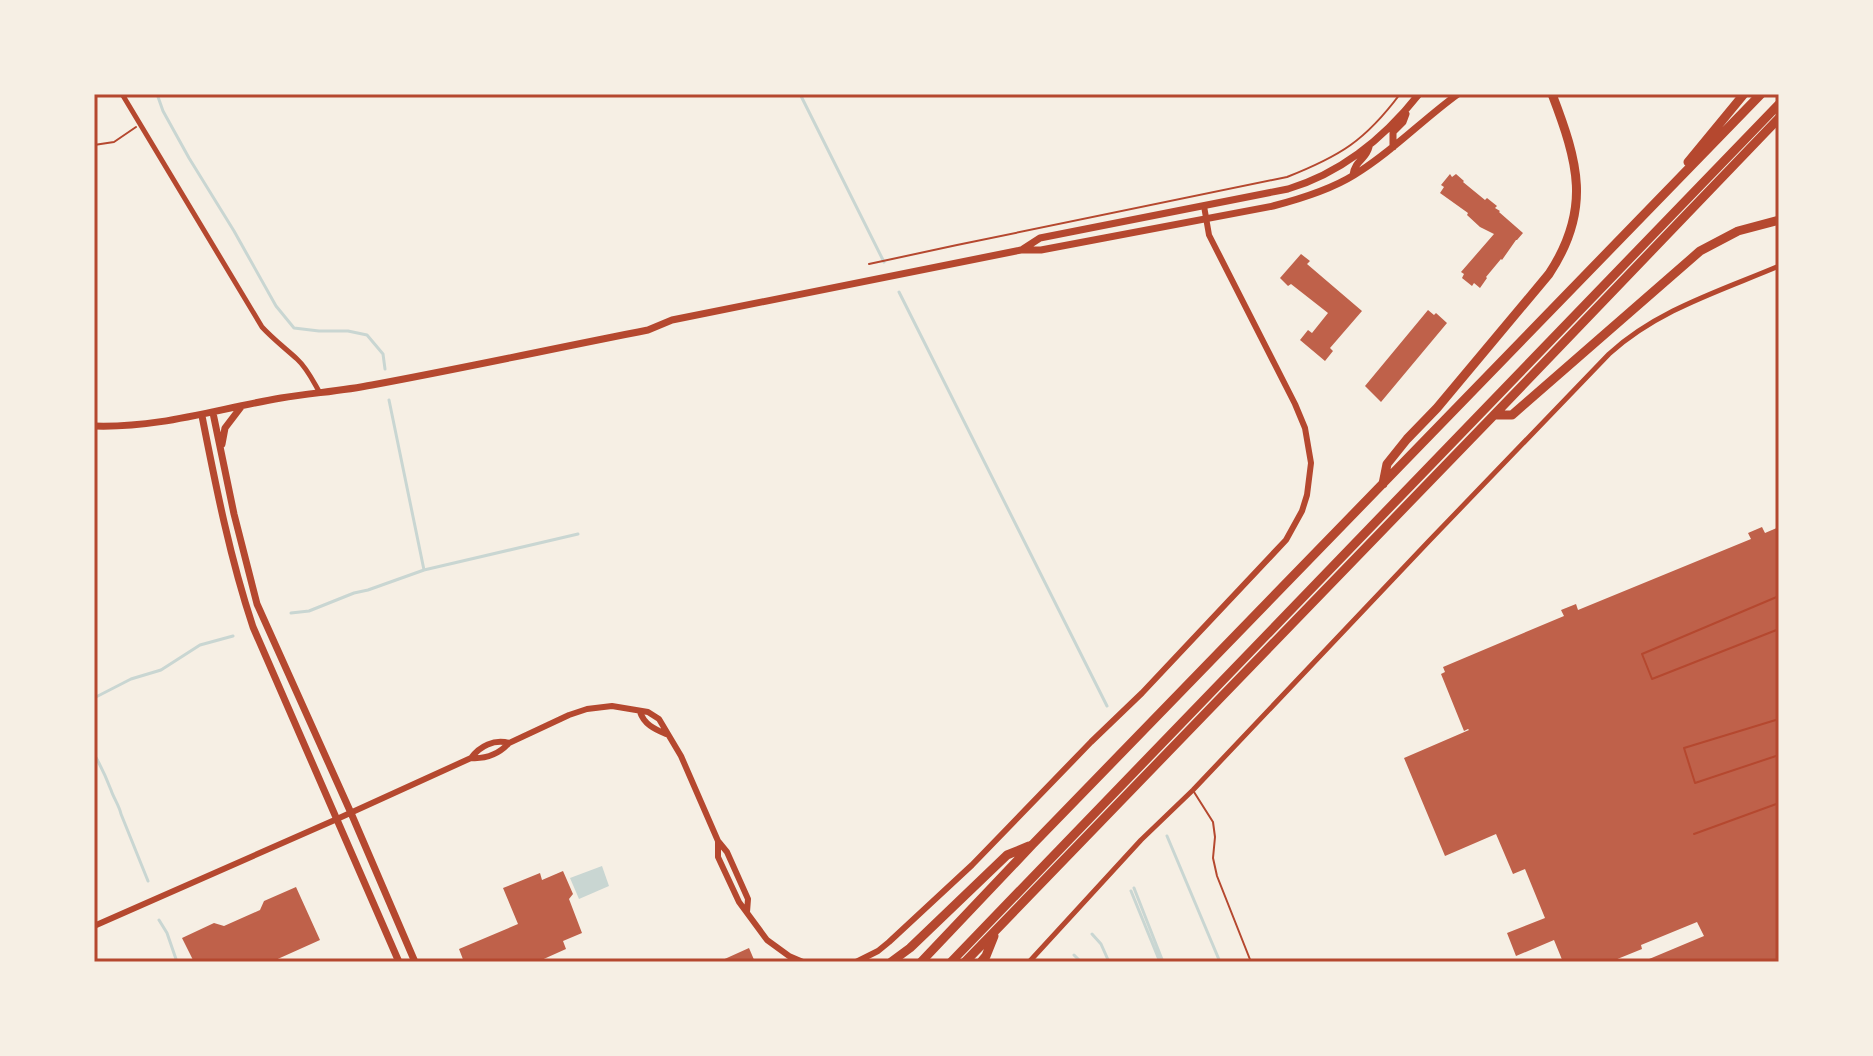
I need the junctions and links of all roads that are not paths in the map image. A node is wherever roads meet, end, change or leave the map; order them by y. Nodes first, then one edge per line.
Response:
1 (122, 94) edge
2 (1419, 94) edge
3 (1458, 94) edge
4 (1552, 94) edge
5 (1744, 94) edge
6 (1761, 94) edge
7 (1779, 104) edge
8 (1407, 109) junction
9 (1779, 118) edge
10 (1369, 145) junction
11 (1393, 147) junction
12 (1353, 175) junction
13 (1204, 206) junction
14 (1206, 218) junction
15 (1642, 218) junction
16 (1779, 220) edge
17 (1021, 250) junction
18 (1779, 266) edge
19 (320, 393) junction
20 (241, 407) junction
21 (213, 413) junction
22 (1494, 415) junction
23 (202, 416) junction
24 (94, 426) edge
25 (221, 450) junction
26 (1382, 485) junction
27 (640, 712) junction
28 (668, 735) junction
29 (1193, 790) junction
30 (351, 813) junction
31 (337, 819) junction
32 (1032, 845) junction
33 (94, 926) edge
34 (997, 929) junction
35 (399, 962) edge
36 (415, 962) edge
37 (803, 962) edge
38 (856, 962) edge
39 (891, 962) edge
40 (921, 962) edge
41 (951, 962) edge
42 (965, 962) edge
43 (981, 962) edge
44 (1029, 962) edge
45 (1251, 962) edge

1 - 19 street
2 - 8 main road
3 - 11 main road
4 - 26 highway
5 - 15 highway
6 - 15 highway
7 - 41 highway
8 - 10 main road
8 - 11 main road
9 - 22 highway
10 - 12 main road
10 - 13 main road
11 - 12 main road
12 - 14 main road
13 - 14 street
13 - 17 main road
14 - 17 main road
14 - 38 street
15 - 26 highway
16 - 22 highway
17 - 19 main road
18 - 29 street
19 - 20 main road
20 - 21 main road
20 - 25 main road
21 - 23 main road
21 - 25 main road
22 - 34 highway
23 - 24 main road
23 - 31 main road
25 - 30 main road
26 - 32 highway
27 - 28 street
27 - 28 street
27 - 30 street
28 - 37 street
29 - 44 street
29 - 45 lane
30 - 31 street
30 - 36 main road
31 - 33 street
31 - 35 main road
32 - 39 highway
32 - 40 highway
34 - 42 highway
34 - 43 highway

